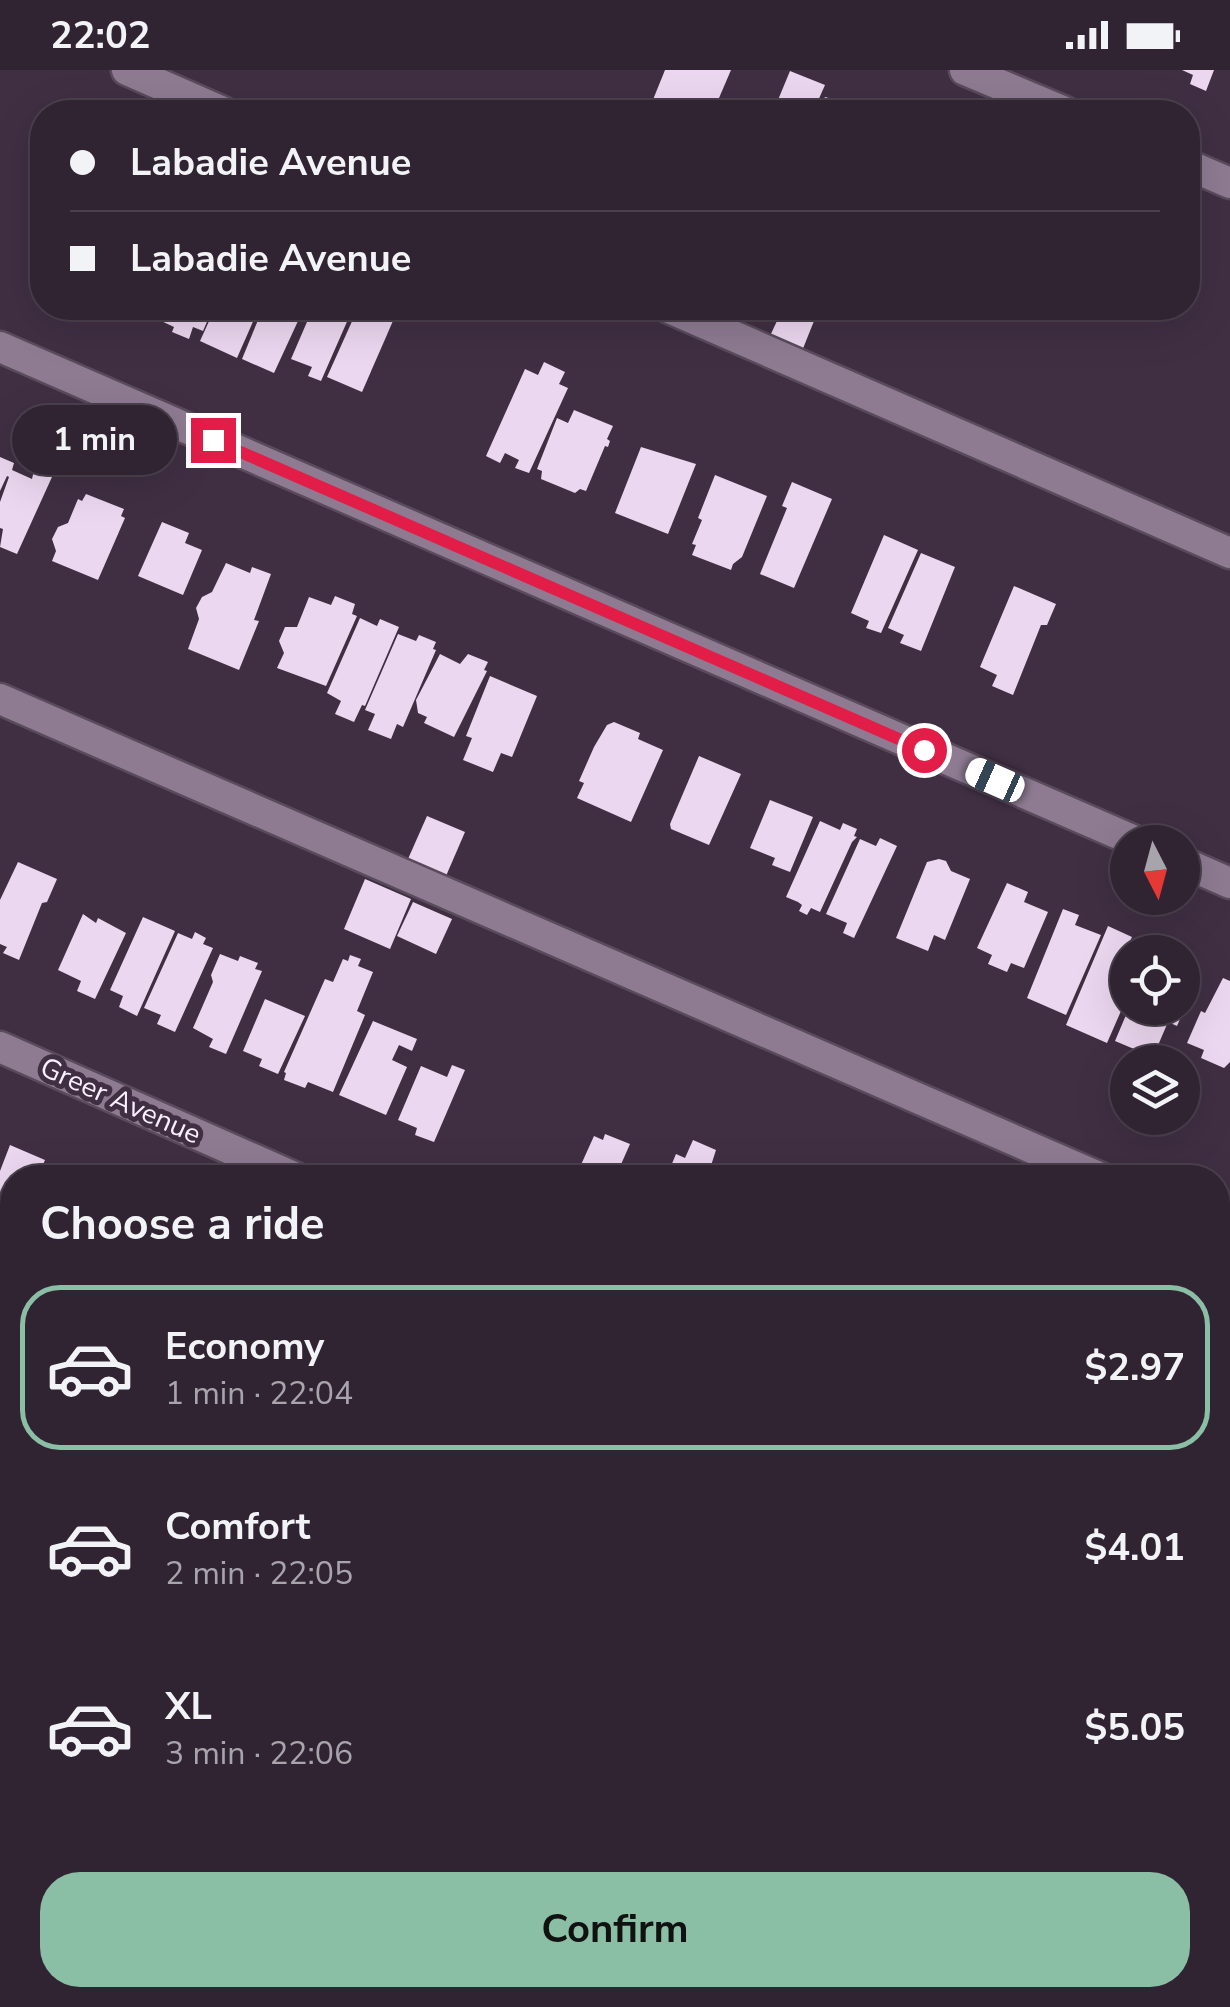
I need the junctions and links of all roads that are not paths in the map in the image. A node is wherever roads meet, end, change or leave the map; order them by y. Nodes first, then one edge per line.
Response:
1 (126, 70) edge
2 (965, 70) edge
3 (196, 100) edge
4 (1036, 100) edge
5 (1200, 170) edge
6 (1230, 183) edge
7 (696, 320) edge
8 (0, 346) edge
9 (1230, 553) edge
10 (0, 699) edge
11 (1110, 830) edge
12 (1200, 870) edge
13 (1230, 883) edge
14 (0, 1047) edge
15 (267, 1165) edge
16 (1071, 1165) edge

1 - 3 street
2 - 4 street
5 - 6 street
7 - 9 street
8 - 11 street
10 - 16 street
12 - 13 street
14 - 15 street, Greer Avenue

